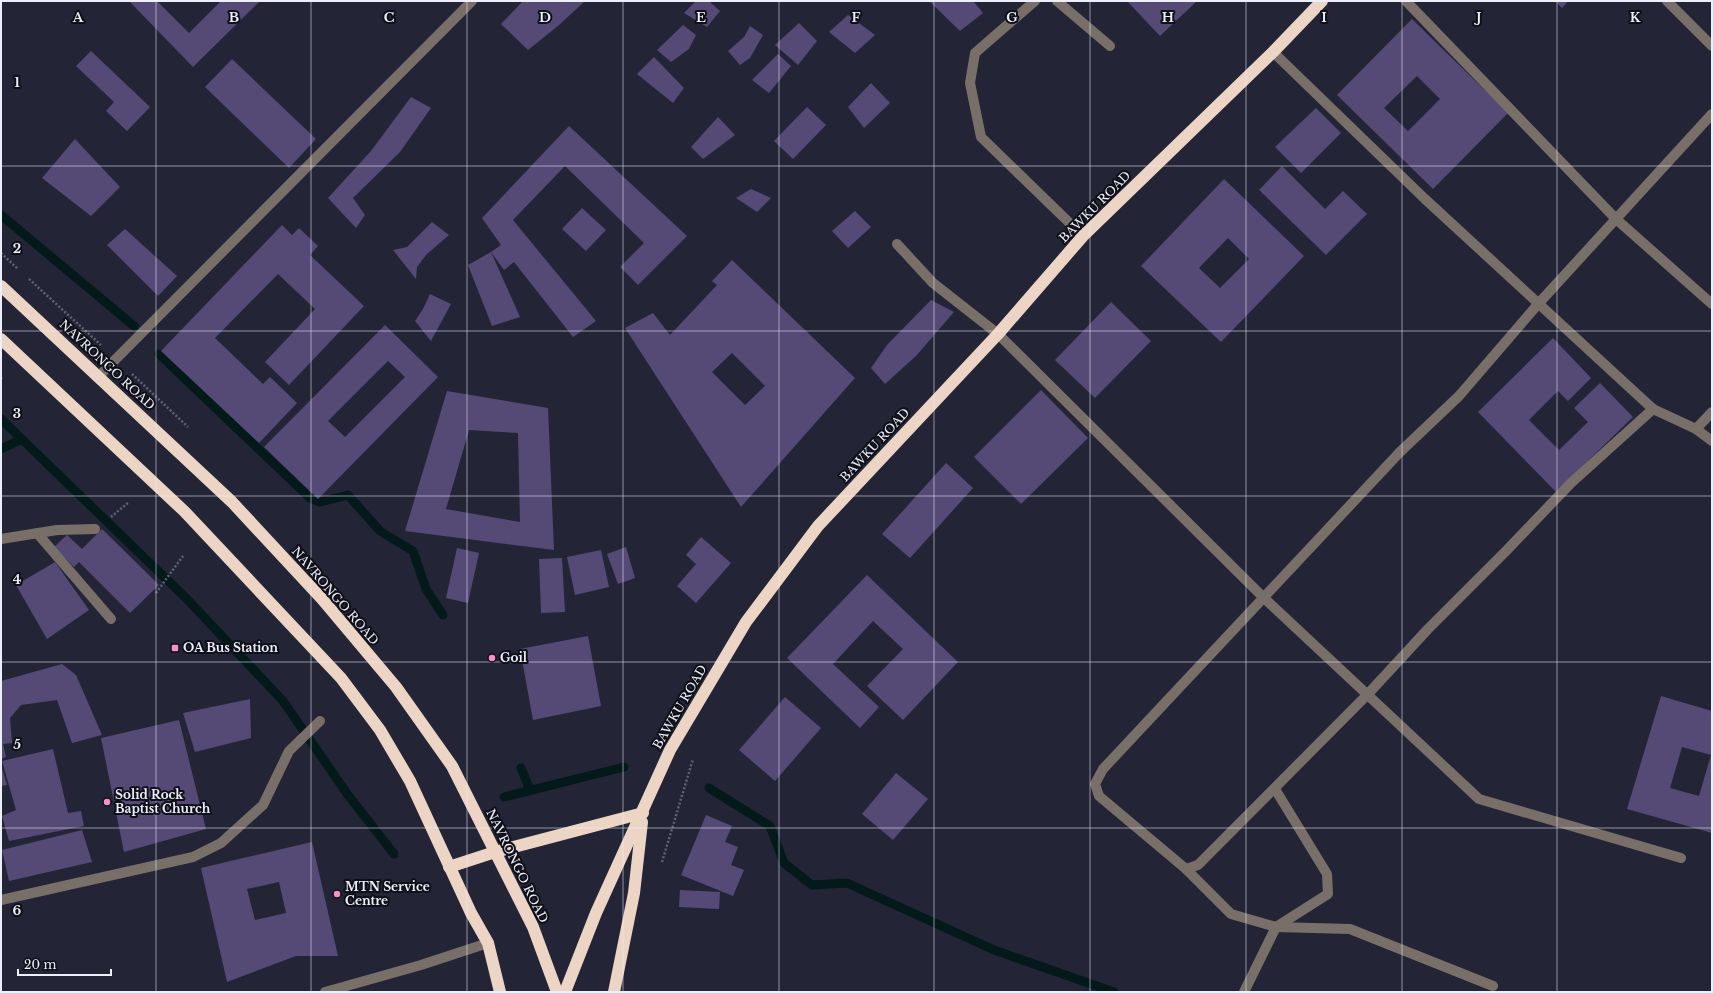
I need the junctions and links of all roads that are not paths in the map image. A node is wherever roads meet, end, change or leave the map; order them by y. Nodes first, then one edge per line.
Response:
1 (472, 1) edge
2 (1034, 1) edge
3 (1057, 1) edge
4 (1322, 1) edge
5 (1406, 1) edge
6 (1667, 1) edge
7 (1110, 46) dead end
8 (1712, 46) edge
9 (1273, 52) junction
10 (1712, 114) edge
11 (1616, 219) junction
12 (1083, 236) junction
13 (897, 244) dead end
14 (1, 286) edge
15 (1539, 304) junction
16 (1712, 304) edge
17 (998, 334) junction
18 (1, 339) edge
19 (99, 376) junction
20 (1653, 409) junction
21 (1712, 412) edge
22 (1696, 429) junction
23 (1712, 441) edge
24 (95, 529) dead end
25 (38, 533) junction
26 (1, 539) edge
27 (1264, 598) junction
28 (111, 619) dead end
29 (1367, 695) junction
30 (320, 721) dead end
31 (1275, 789) junction
32 (643, 813) junction
33 (496, 852) junction
34 (1681, 858) dead end
35 (449, 867) junction
36 (1186, 869) junction
37 (1, 900) edge
38 (1276, 927) junction
39 (488, 943) junction
40 (1493, 986) dead end
41 (325, 992) edge
42 (500, 992) edge
43 (557, 992) edge
44 (566, 992) edge
45 (614, 992) edge
46 (1244, 992) edge

1 - 19 street
2 - 12 street
3 - 7 street
4 - 9 highway, BAWKU ROAD
5 - 11 street
6 - 8 street
9 - 12 highway, BAWKU ROAD
9 - 15 street
10 - 11 street
11 - 15 street
11 - 16 street
12 - 17 highway, BAWKU ROAD
13 - 17 street
14 - 19 highway, NAVRONGO ROAD
15 - 20 street
15 - 27 street
17 - 27 street
17 - 32 highway, BAWKU ROAD
18 - 35 highway
19 - 33 highway, NAVRONGO ROAD
20 - 22 street
20 - 29 street
21 - 22 street
22 - 23 street
24 - 25 street
25 - 26 street
25 - 28 street
27 - 29 street
27 - 36 street
29 - 31 street
29 - 34 street
30 - 37 street
31 - 36 street
31 - 38 street
32 - 33 highway
32 - 44 highway, BAWKU ROAD
32 - 45 highway
33 - 35 highway
33 - 43 highway, NAVRONGO ROAD
35 - 39 highway
36 - 38 street
38 - 40 street
38 - 46 street
39 - 41 street
39 - 42 highway

